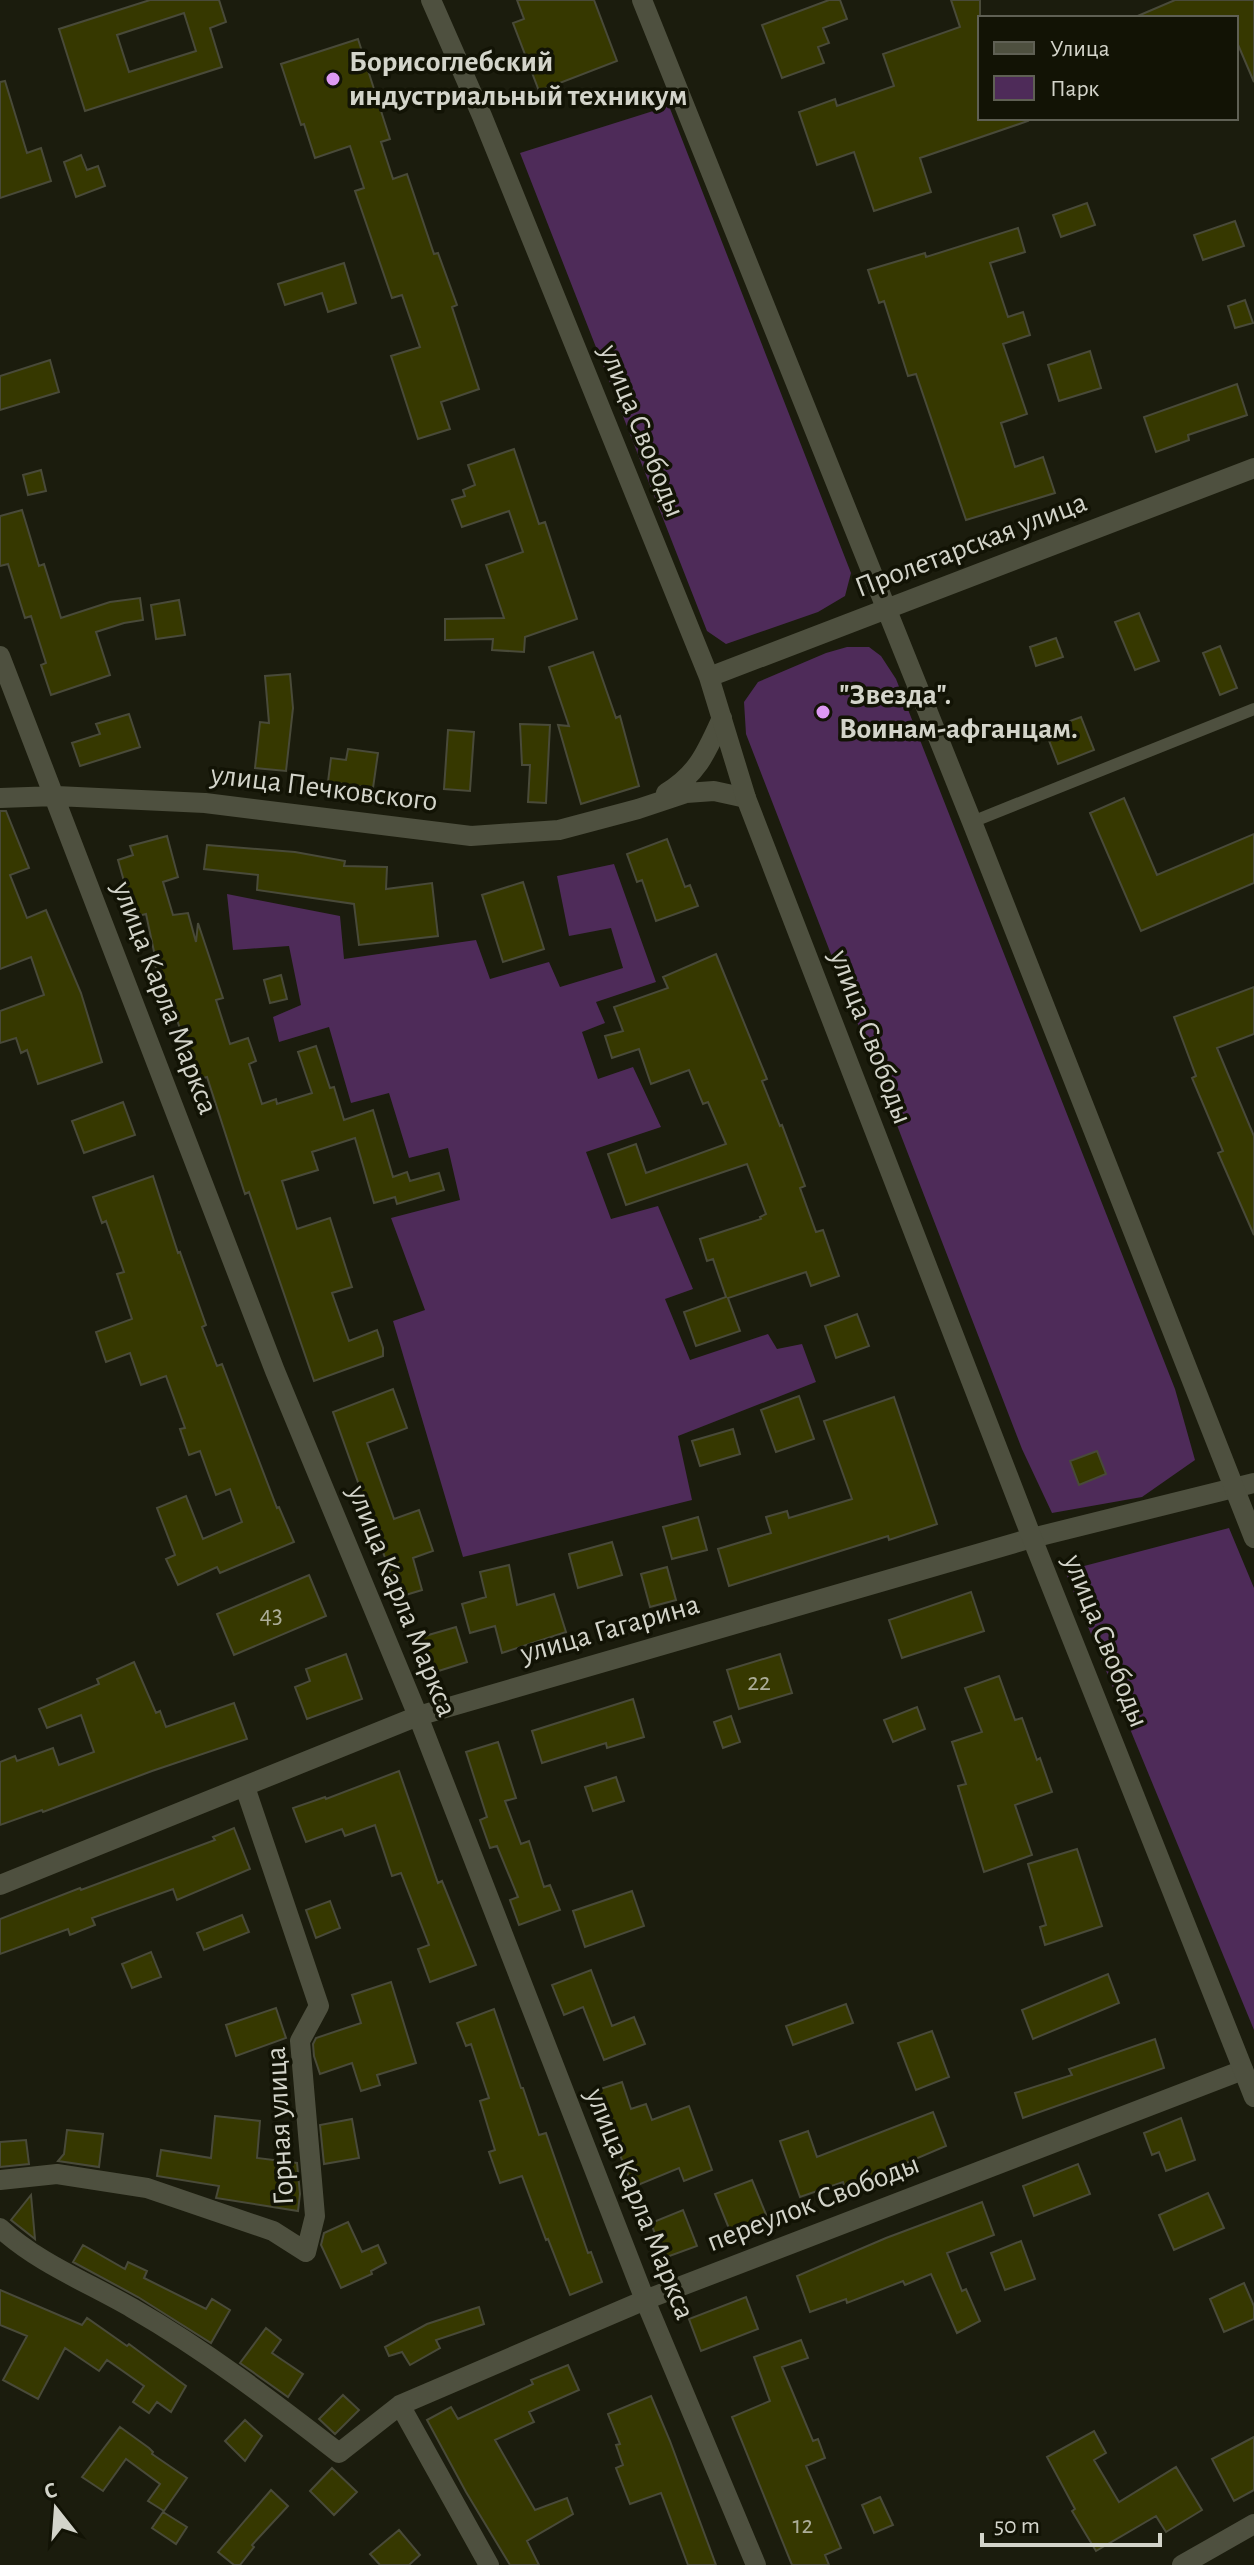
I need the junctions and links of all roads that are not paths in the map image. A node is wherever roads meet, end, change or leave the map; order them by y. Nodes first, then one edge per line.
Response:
1 (431, 0) edge
2 (642, 0) edge
3 (1254, 468) edge
4 (886, 610) junction
5 (0, 656) edge
6 (709, 677) junction
7 (1254, 709) edge
8 (722, 718) junction
9 (56, 796) junction
10 (0, 798) edge
11 (746, 798) junction
12 (638, 809) junction
13 (972, 822) junction
14 (1244, 1486) edge
15 (1032, 1538) junction
16 (1254, 1538) edge
17 (418, 1716) junction
18 (245, 1787) junction
19 (0, 1885) edge
20 (1243, 2070) junction
21 (1254, 2097) edge
22 (0, 2180) edge
23 (0, 2228) edge
24 (645, 2300) junction
25 (400, 2405) junction
26 (1254, 2524) edge
27 (489, 2565) edge
28 (756, 2565) edge
29 (1182, 2565) edge

1 - 6 street, улица Свободы
2 - 4 street
3 - 4 street, Пролетарская улица
4 - 6 street, Пролетарская улица
4 - 13 street
5 - 9 street, улица Карла Маркса
6 - 8 street, улица Свободы
7 - 13 lane
8 - 11 street, улица Свободы
8 - 12 street
9 - 10 street, улица Печковского
9 - 12 street, улица Печковского
9 - 17 street, улица Карла Маркса
11 - 12 street
11 - 15 street, улица Свободы
13 - 14 street
14 - 15 street, улица Гагарина
14 - 16 street
15 - 17 street, улица Гагарина
15 - 20 street, улица Свободы
17 - 18 street, улица Гагарина
17 - 24 street, улица Карла Маркса
18 - 19 street, улица Гагарина
18 - 22 street, Горная улица
20 - 21 street, улица Свободы
20 - 24 street, переулок Свободы
23 - 25 street, переулок Свободы
24 - 25 street, переулок Свободы
24 - 28 street, улица Карла Маркса
25 - 27 street
26 - 29 street

